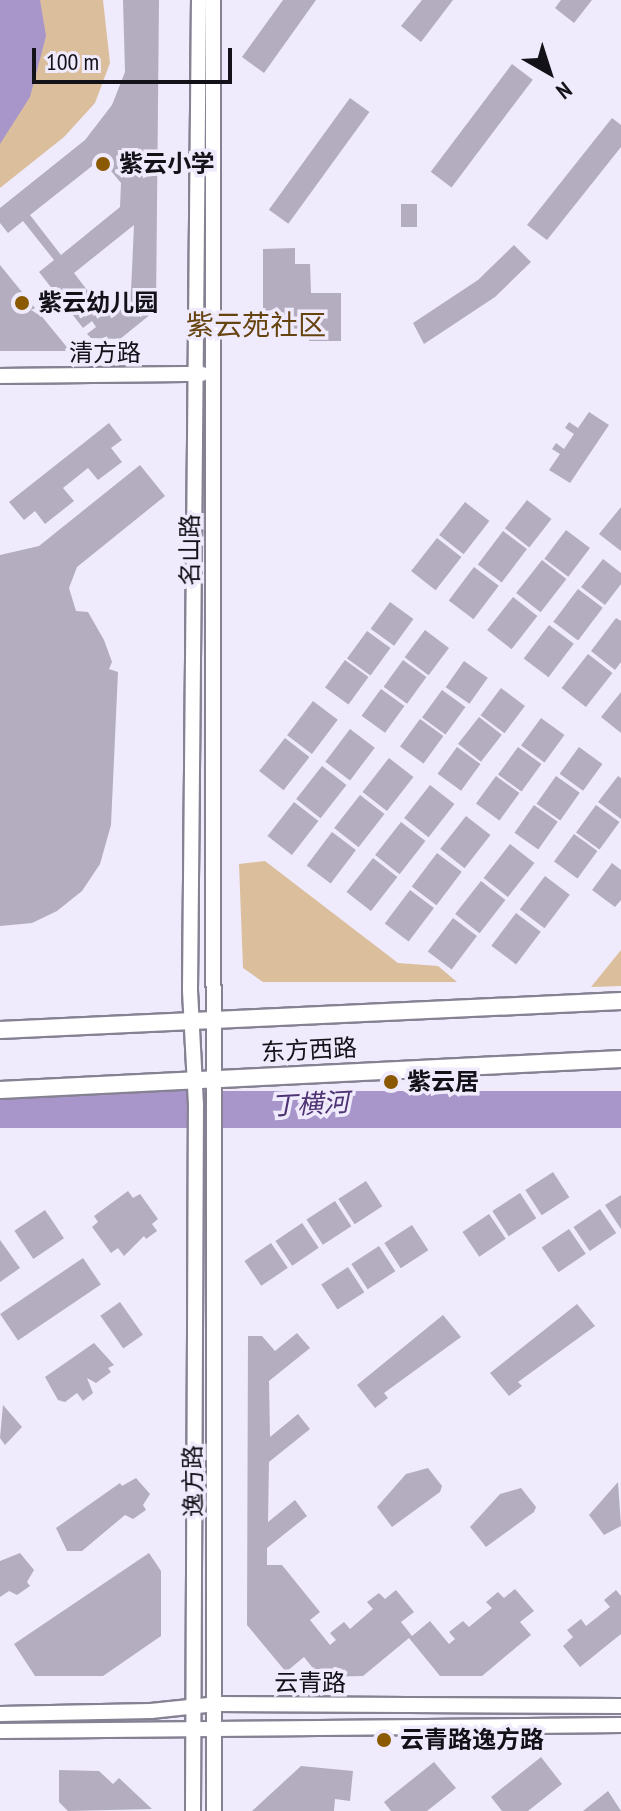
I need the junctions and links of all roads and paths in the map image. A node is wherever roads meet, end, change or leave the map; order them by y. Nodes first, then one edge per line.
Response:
1 (199, 0) edge
2 (213, 0) edge
3 (194, 374) junction
4 (211, 374) junction
5 (0, 376) edge
6 (621, 1001) edge
7 (214, 1021) junction
8 (194, 1022) junction
9 (0, 1030) edge
10 (621, 1059) edge
11 (204, 1078) junction
12 (0, 1090) edge
13 (212, 1100) joint
14 (216, 1704) junction
15 (621, 1706) edge
16 (192, 1707) junction
17 (0, 1714) edge
18 (621, 1725) edge
19 (216, 1729) junction
20 (192, 1730) junction
21 (0, 1731) edge
22 (193, 1811) edge
23 (214, 1811) edge

1 - 3 street, 名山路
2 - 4 street, 名山路
3 - 4 street, 清方路
3 - 5 street, 清方路
3 - 8 street, 名山路
4 - 7 street, 名山路
6 - 7 main road, 东方西路
7 - 8 main road, 东方西路
7 - 11 street, 名山路
8 - 9 main road, 东方西路
8 - 11 street, 名山路
10 - 11 main road, 东方西路
11 - 12 main road, 东方西路
11 - 13 street, 名山路
11 - 16 street, 逸方路
13 - 14 street, 逸方路
14 - 15 street, 云青路
14 - 16 street, 云青路
14 - 19 street, 逸方路
16 - 17 street, 云青路
16 - 20 street, 逸方路
18 - 19 street, 云青路
19 - 20 street, 云青路
19 - 23 street, 逸方路
20 - 21 street, 云青路
20 - 22 street, 逸方路

